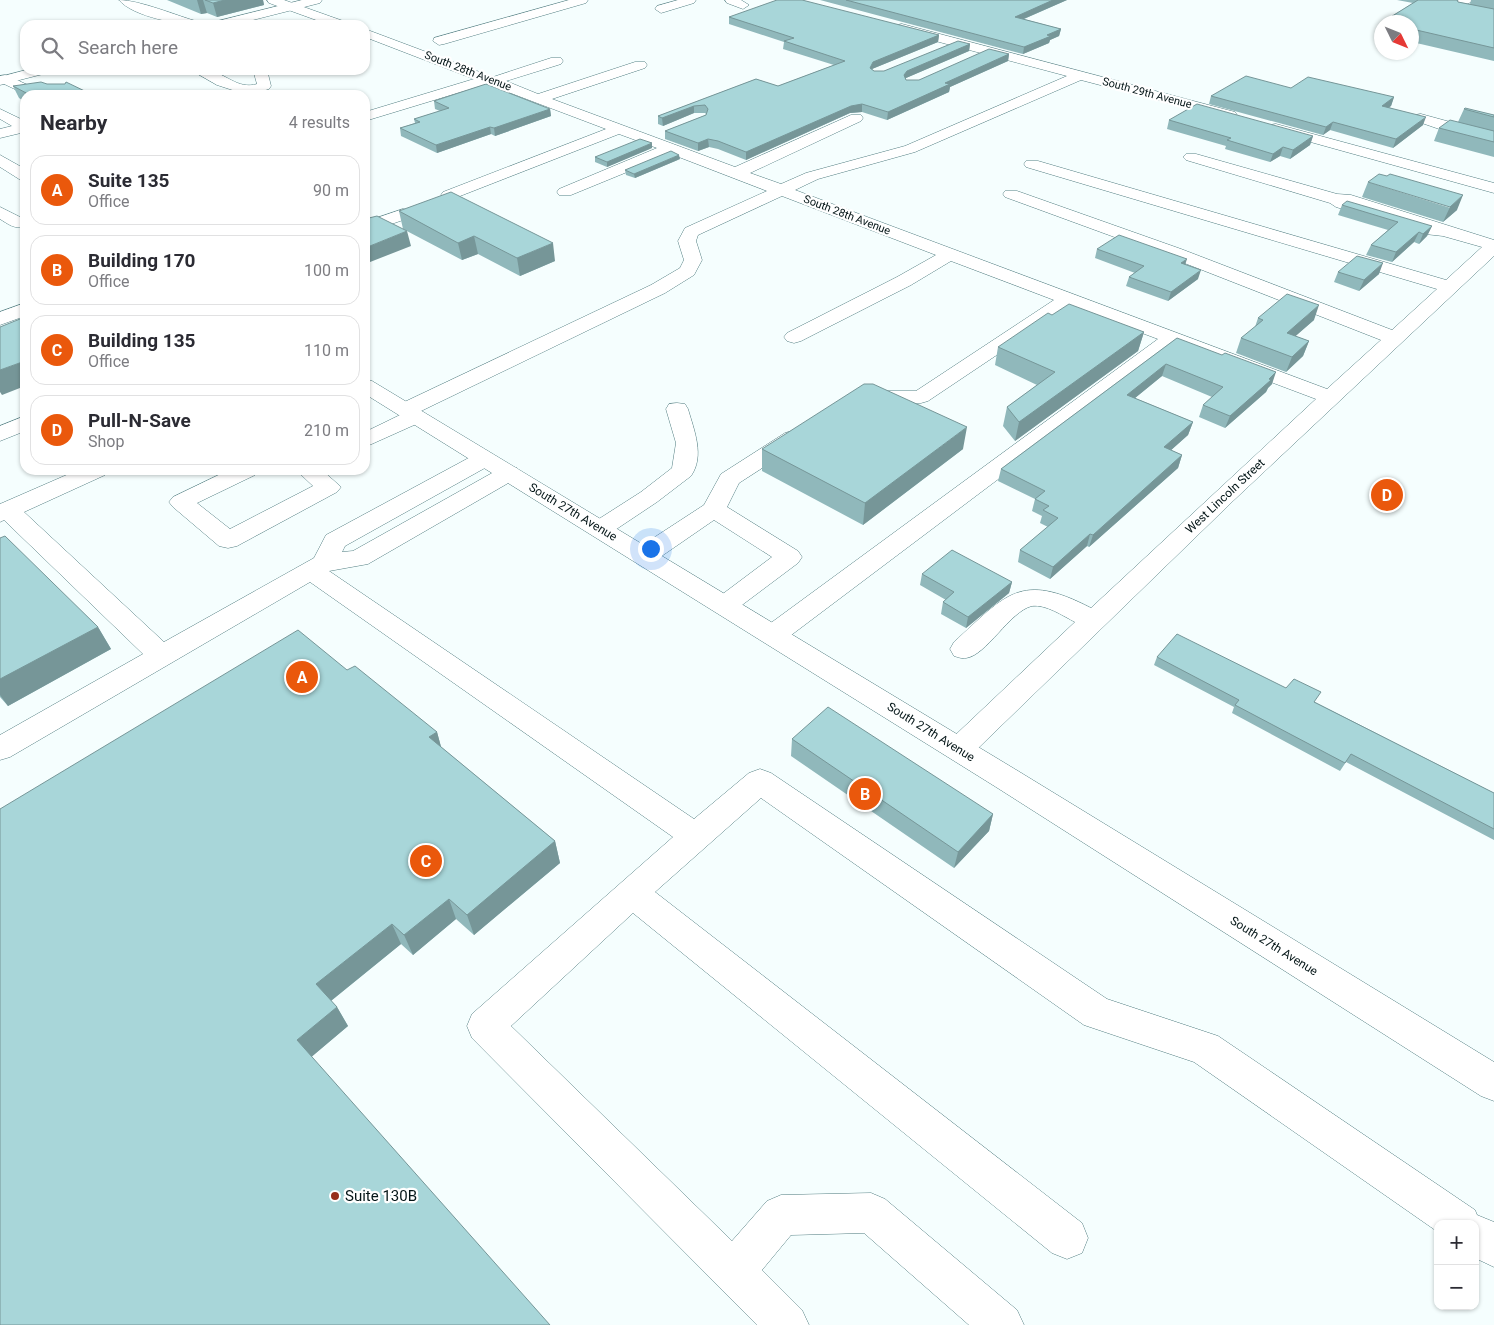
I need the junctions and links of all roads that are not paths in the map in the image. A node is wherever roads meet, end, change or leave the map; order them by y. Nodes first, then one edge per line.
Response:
1 (125, 0) edge
2 (273, 0) edge
3 (316, 0) edge
4 (582, 0) edge
5 (690, 0) edge
6 (731, 0) edge
7 (1468, 0) edge
8 (743, 5) dead end
9 (290, 7) junction
10 (661, 9) dead end
11 (1494, 16) edge
12 (179, 20) edge
13 (238, 20) edge
14 (328, 20) edge
15 (884, 23) edge
16 (370, 35) edge
17 (440, 42) dead end
18 (956, 42) junction
19 (940, 49) edge
20 (987, 50) junction
21 (971, 58) edge
22 (556, 61) dead end
23 (640, 65) dead end
24 (22, 75) edge
25 (208, 75) edge
26 (261, 75) edge
27 (1081, 75) junction
28 (3, 80) edge
29 (490, 80) junction
30 (24, 90) edge
31 (38, 90) edge
32 (53, 90) edge
33 (244, 90) edge
34 (256, 90) edge
35 (20, 94) edge
36 (9, 96) dead end
37 (539, 98) junction
38 (20, 109) edge
39 (1, 114) edge
40 (370, 114) edge
41 (856, 118) edge
42 (1239, 118) edge
43 (1421, 118) edge
44 (20, 124) edge
45 (1267, 126) edge
46 (20, 129) edge
47 (619, 129) junction
48 (664, 132) edge
49 (0, 134) edge
50 (646, 139) junction
51 (1494, 139) edge
52 (671, 148) junction
53 (1191, 157) dead end
54 (0, 160) edge
55 (1032, 164) dead end
56 (20, 173) edge
57 (736, 173) junction
58 (1494, 188) edge
59 (781, 190) junction
60 (565, 192) dead end
61 (1011, 194) dead end
62 (449, 195) edge
63 (0, 212) edge
64 (403, 214) edge
65 (18, 223) dead end
66 (370, 226) edge
67 (1494, 246) edge
68 (950, 254) junction
69 (1450, 287) junction
70 (1068, 299) junction
71 (20, 311) edge
72 (0, 319) edge
73 (794, 337) dead end
74 (1172, 338) junction
75 (1394, 338) junction
76 (370, 388) edge
77 (1329, 397) junction
78 (841, 407) edge
79 (677, 409) dead end
80 (410, 413) junction
81 (20, 425) edge
82 (809, 428) edge
83 (0, 434) edge
84 (370, 437) edge
85 (484, 458) junction
86 (508, 473) junction
87 (86, 475) edge
88 (237, 475) edge
89 (314, 475) edge
90 (714, 509) junction
91 (4, 512) edge
92 (600, 529) junction
93 (644, 556) junction
94 (317, 567) junction
95 (725, 606) junction
96 (1093, 620) junction
97 (772, 635) junction
98 (964, 649) dead end
99 (162, 656) junction
100 (0, 749) edge
101 (959, 749) junction
102 (695, 836) junction
103 (633, 894) junction
104 (1494, 1083) edge
105 (1455, 1220) edge
106 (1479, 1237) edge
107 (1067, 1238) dead end
108 (1494, 1246) edge
109 (734, 1271) junction
110 (787, 1325) edge
111 (1002, 1325) edge

1 - 12 street
2 - 9 street
3 - 9 street
4 - 17 street
5 - 10 street
6 - 8 street
7 - 11 street
9 - 13 street
9 - 14 street
15 - 18 street, South 29th Avenue
16 - 29 street, South 28th Avenue
18 - 19 street
18 - 20 street, South 29th Avenue
20 - 21 street
20 - 27 street, South 29th Avenue
22 - 29 street
23 - 37 street
24 - 28 street
25 - 33 street
26 - 34 street
27 - 42 street, South 29th Avenue
27 - 59 street
28 - 30 street
29 - 37 street, South 28th Avenue
29 - 40 street
31 - 32 street
35 - 36 street
37 - 47 street, South 28th Avenue
38 - 39 street
39 - 44 street
41 - 57 street
43 - 51 street
45 - 58 street
46 - 49 street
47 - 50 street, South 28th Avenue
47 - 62 street
48 - 50 street
50 - 52 street, South 28th Avenue
52 - 57 street, South 28th Avenue
52 - 60 street
53 - 67 street
54 - 56 street
55 - 69 street
57 - 59 street, South 28th Avenue
59 - 68 street, South 28th Avenue
59 - 80 street
61 - 75 street
63 - 65 street
64 - 66 street
67 - 69 street, West Lincoln Street
68 - 70 street, South 28th Avenue
68 - 73 street
69 - 75 street, West Lincoln Street
70 - 74 street, South 28th Avenue
70 - 78 street
71 - 72 street
74 - 77 street, South 28th Avenue
74 - 97 street
75 - 77 street, West Lincoln Street
76 - 80 street, South 27th Avenue
77 - 96 street, West Lincoln Street
79 - 92 street
80 - 84 street
80 - 85 street, South 27th Avenue
81 - 83 street
82 - 90 street
85 - 86 street, South 27th Avenue
85 - 94 street
86 - 92 street, South 27th Avenue
86 - 94 street
87 - 91 street
88 - 89 street
90 - 93 street
90 - 95 street
91 - 99 street
92 - 93 street, South 27th Avenue
93 - 95 street, South 27th Avenue
94 - 99 street
94 - 102 street
95 - 97 street, South 27th Avenue
96 - 98 street
96 - 101 street, West Lincoln Street
97 - 101 street, South 27th Avenue
99 - 100 street
101 - 104 street, South 27th Avenue
102 - 103 street
102 - 105 street
103 - 107 street
103 - 109 street
106 - 108 street
109 - 110 street
109 - 111 street

